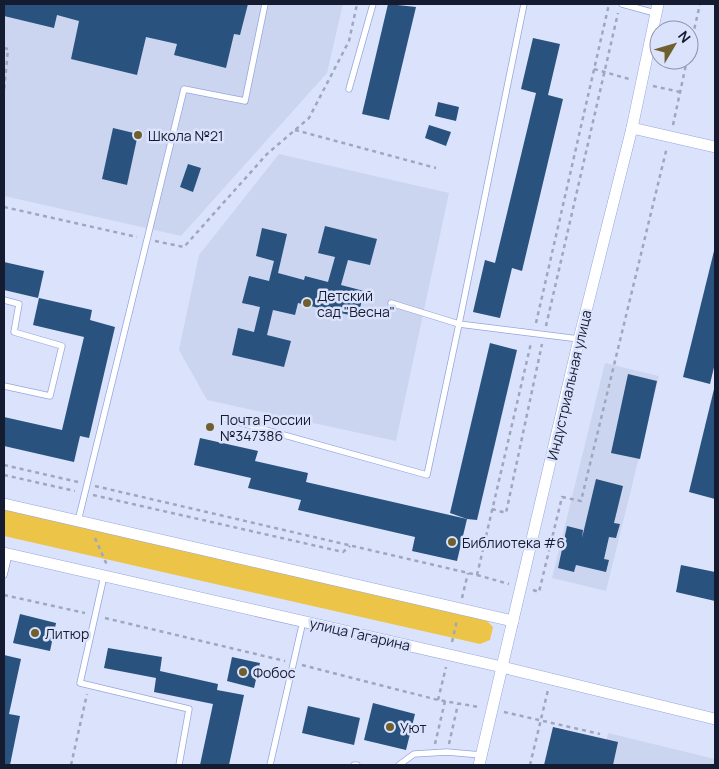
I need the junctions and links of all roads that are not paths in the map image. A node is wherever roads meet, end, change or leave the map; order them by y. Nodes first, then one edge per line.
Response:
1 (265, 4) edge
2 (372, 4) edge
3 (524, 4) edge
4 (622, 4) edge
5 (657, 9) edge
6 (349, 89) dead end
7 (632, 128) junction
8 (715, 147) edge
9 (4, 300) edge
10 (391, 303) dead end
11 (459, 324) junction
12 (579, 339) junction
13 (4, 386) edge
14 (223, 418) dead end
15 (4, 504) edge
16 (83, 522) junction
17 (6, 553) edge
18 (4, 575) edge
19 (108, 577) junction
20 (303, 621) junction
21 (513, 621) junction
22 (502, 667) junction
23 (715, 719) edge
24 (480, 760) edge
25 (179, 765) edge
26 (270, 765) edge
27 (400, 765) edge

1 - 16 lane
2 - 6 lane
3 - 11 lane
4 - 5 lane
5 - 7 street, Индустриальная улица
7 - 8 street
7 - 12 street, Индустриальная улица
9 - 13 lane
10 - 11 lane
11 - 12 lane
11 - 14 lane
12 - 21 street, Индустриальная улица
15 - 16 street
16 - 21 street
17 - 18 lane
17 - 19 street, улица Гагарина
19 - 20 street, улица Гагарина
19 - 25 lane
20 - 22 street, улица Гагарина
20 - 26 lane
21 - 22 street, Индустриальная улица
22 - 23 street, улица Гагарина
22 - 24 street, Индустриальная улица
24 - 27 lane

